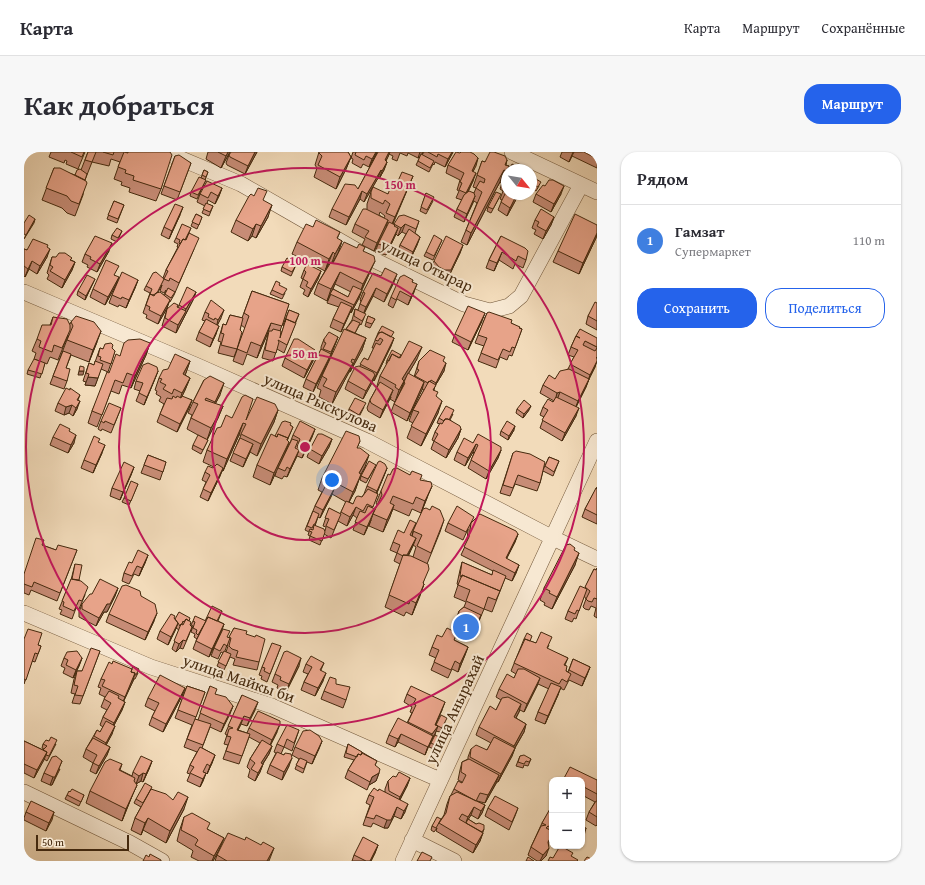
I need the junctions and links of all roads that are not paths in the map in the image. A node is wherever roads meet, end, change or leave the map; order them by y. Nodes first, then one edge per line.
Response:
1 (165, 152) edge
2 (512, 152) edge
3 (581, 185) junction
4 (597, 192) edge
5 (24, 292) edge
6 (597, 441) edge
7 (553, 538) junction
8 (597, 559) edge
9 (24, 613) edge
10 (440, 780) junction
11 (24, 792) edge
12 (412, 840) junction
13 (162, 861) edge
14 (403, 861) edge
15 (454, 861) edge

1 - 3 street, улица Отырар
2 - 3 street
3 - 4 street
5 - 7 street, улица Рыскулова
6 - 7 street, улица Анырахай
7 - 8 street, улица Рыскулова
7 - 10 street, улица Анырахай
9 - 10 street, улица Майкы би
10 - 12 street, улица Анырахай
11 - 13 street
12 - 14 street, улица Анырахай
12 - 15 street

